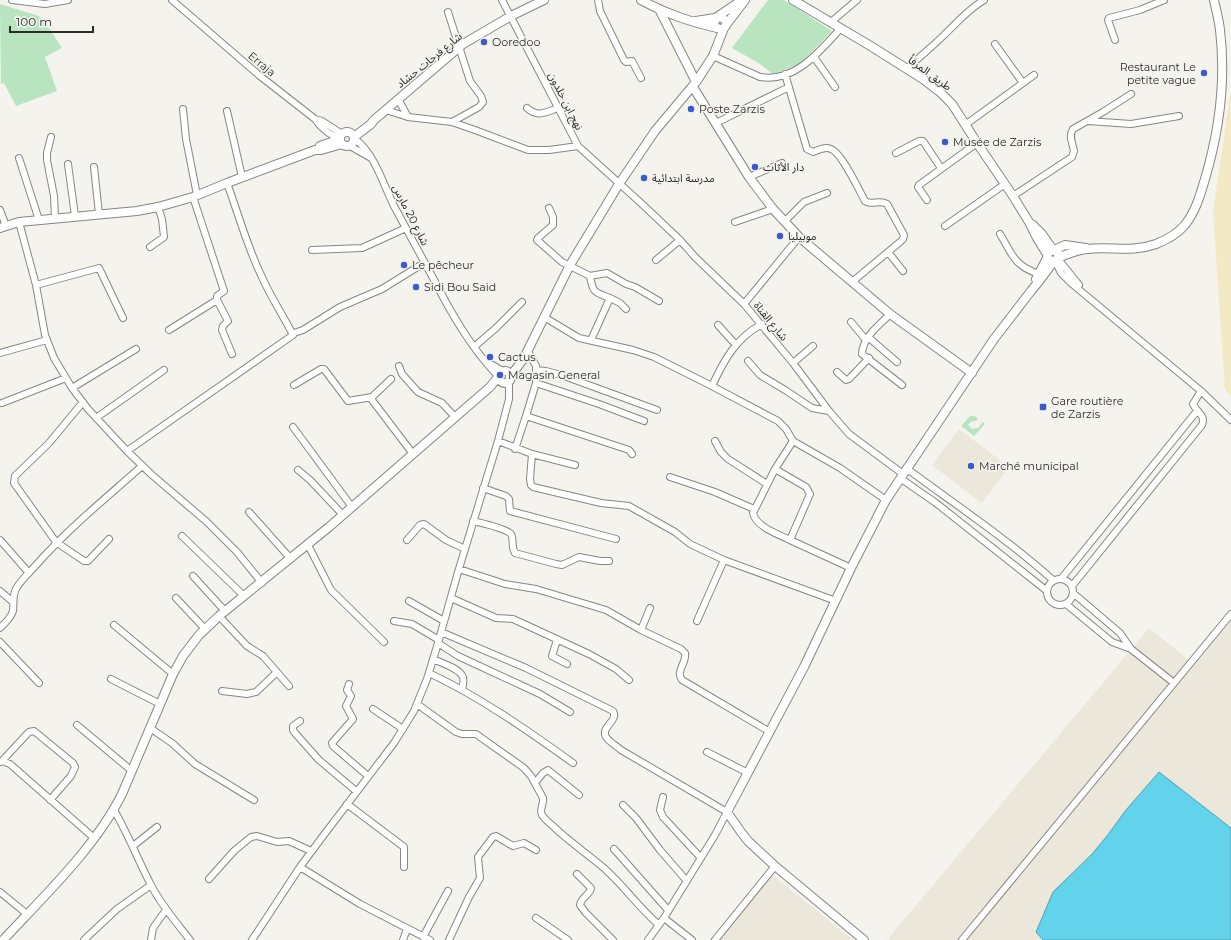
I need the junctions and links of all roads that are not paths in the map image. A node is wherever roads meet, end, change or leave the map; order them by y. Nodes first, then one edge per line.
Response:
1 (12, 0) edge
2 (68, 0) edge
3 (172, 0) edge
4 (502, 0) edge
5 (544, 0) edge
6 (598, 0) edge
7 (641, 0) edge
8 (648, 0) edge
9 (744, 0) edge
10 (793, 0) edge
11 (857, 0) edge
12 (984, 0) edge
13 (1164, 0) edge
14 (1214, 0) edge
15 (657, 9) junction
16 (448, 12) dead end
17 (511, 16) junction
18 (716, 18) junction
19 (688, 22) junction
20 (830, 22) junction
21 (721, 28) junction
22 (841, 28) junction
23 (1115, 40) dead end
24 (995, 44) dead end
25 (459, 48) junction
26 (713, 56) junction
27 (814, 57) junction
28 (907, 69) junction
29 (785, 74) junction
30 (1034, 75) dead end
31 (641, 78) dead end
32 (1023, 83) junction
33 (695, 84) junction
34 (789, 87) junction
35 (835, 87) dead end
36 (1131, 94) dead end
37 (398, 99) junction
38 (527, 108) dead end
39 (558, 108) junction
40 (183, 109) dead end
41 (386, 110) junction
42 (227, 111) dead end
43 (1179, 116) dead end
44 (408, 117) junction
45 (1088, 121) junction
46 (452, 122) junction
47 (716, 123) junction
48 (965, 125) junction
49 (51, 137) dead end
50 (347, 139) junction
51 (977, 143) junction
52 (578, 146) junction
53 (896, 153) dead end
54 (19, 158) dead end
55 (68, 164) dead end
56 (782, 164) dead end
57 (94, 167) dead end
58 (941, 168) junction
59 (242, 177) junction
60 (749, 177) junction
61 (227, 183) junction
62 (619, 184) junction
63 (1005, 184) junction
64 (827, 193) dead end
65 (195, 196) junction
66 (1013, 196) junction
67 (927, 200) dead end
68 (158, 207) junction
69 (549, 208) dead end
70 (773, 209) junction
71 (0, 210) edge
72 (99, 214) junction
73 (75, 216) junction
74 (55, 219) junction
75 (39, 220) junction
76 (785, 221) junction
77 (19, 222) junction
78 (735, 222) dead end
79 (1029, 222) junction
80 (945, 226) dead end
81 (3, 227) edge
82 (406, 228) junction
83 (1000, 234) dead end
84 (1042, 234) junction
85 (799, 236) junction
86 (680, 240) junction
87 (1069, 245) junction
88 (150, 247) dead end
89 (1088, 248) junction
90 (312, 250) dead end
91 (888, 252) junction
92 (1053, 256) junction
93 (656, 260) dead end
94 (424, 263) junction
95 (570, 266) junction
96 (903, 271) dead end
97 (1039, 274) junction
98 (590, 276) junction
99 (852, 282) junction
100 (36, 285) junction
101 (1031, 290) junction
102 (610, 298) junction
103 (217, 300) junction
104 (659, 301) dead end
105 (522, 302) dead end
106 (744, 304) junction
107 (626, 309) dead end
108 (890, 314) junction
109 (544, 317) junction
110 (123, 318) dead end
111 (850, 322) dead end
112 (762, 324) junction
113 (718, 325) dead end
114 (169, 330) dead end
115 (293, 335) junction
116 (867, 339) junction
117 (47, 340) junction
118 (591, 340) junction
119 (736, 345) junction
120 (813, 346) dead end
121 (474, 347) junction
122 (136, 349) dead end
123 (526, 351) junction
124 (0, 353) edge
125 (232, 354) dead end
126 (869, 358) junction
127 (748, 361) dead end
128 (897, 362) dead end
129 (793, 363) junction
130 (399, 366) dead end
131 (164, 370) dead end
132 (536, 370) junction
133 (837, 372) dead end
134 (972, 373) junction
135 (504, 376) junction
136 (66, 378) junction
137 (391, 379) dead end
138 (536, 383) junction
139 (902, 385) dead end
140 (294, 386) dead end
141 (712, 386) junction
142 (72, 388) junction
143 (1201, 391) junction
144 (372, 397) junction
145 (83, 402) junction
146 (2, 403) dead end
147 (657, 410) dead end
148 (829, 411) junction
149 (1197, 411) junction
150 (526, 416) junction
151 (455, 417) junction
152 (96, 418) junction
153 (1231, 420) edge
154 (644, 421) dead end
155 (293, 427) dead end
156 (498, 441) junction
157 (715, 441) dead end
158 (793, 441) junction
159 (515, 449) junction
160 (127, 451) junction
161 (413, 454) junction
162 (532, 454) junction
163 (632, 454) dead end
164 (575, 464) dead end
165 (142, 466) junction
166 (775, 469) junction
167 (298, 470) dead end
168 (903, 473) junction
169 (670, 477) dead end
170 (767, 484) junction
171 (483, 488) junction
172 (886, 500) junction
173 (352, 508) junction
174 (754, 509) junction
175 (249, 512) dead end
176 (343, 516) junction
177 (473, 521) junction
178 (182, 536) dead end
179 (109, 539) dead end
180 (616, 539) dead end
181 (0, 540) edge
182 (407, 540) dead end
183 (790, 540) junction
184 (56, 542) junction
185 (308, 545) junction
186 (465, 549) junction
187 (291, 559) junction
188 (609, 560) dead end
189 (724, 560) junction
190 (851, 568) junction
191 (459, 569) junction
192 (29, 573) junction
193 (194, 576) dead end
194 (1061, 579) junction
195 (1053, 580) junction
196 (262, 583) junction
197 (1073, 589) junction
198 (0, 591) edge
199 (1047, 591) junction
200 (244, 596) junction
201 (176, 598) dead end
202 (451, 598) junction
203 (409, 601) dead end
204 (836, 601) junction
205 (13, 602) junction
206 (1066, 604) junction
207 (650, 608) dead end
208 (222, 613) junction
209 (1231, 614) edge
210 (394, 621) dead end
211 (444, 621) junction
212 (697, 621) dead end
213 (114, 625) dead end
214 (0, 628) edge
215 (206, 629) junction
216 (641, 630) junction
217 (441, 632) junction
218 (556, 640) junction
219 (439, 641) junction
220 (0, 642) edge
221 (384, 642) dead end
222 (1131, 649) junction
223 (433, 659) junction
224 (567, 664) dead end
225 (277, 672) junction
226 (429, 673) junction
227 (173, 674) junction
228 (111, 679) dead end
229 (629, 680) dead end
230 (39, 683) dead end
231 (1174, 683) junction
232 (349, 684) dead end
233 (289, 686) dead end
234 (462, 690) junction
235 (222, 691) dead end
236 (160, 704) junction
237 (417, 704) junction
238 (373, 709) dead end
239 (570, 712) dead end
240 (300, 721) dead end
241 (77, 725) dead end
242 (150, 728) junction
243 (403, 729) junction
244 (770, 732) junction
245 (706, 752) dead end
246 (1, 761) edge
247 (573, 763) dead end
248 (132, 771) junction
249 (748, 773) junction
250 (368, 776) junction
251 (535, 783) junction
252 (356, 791) junction
253 (579, 795) dead end
254 (663, 797) dead end
255 (50, 800) junction
256 (254, 800) dead end
257 (347, 804) junction
258 (623, 804) dead end
259 (114, 810) junction
260 (728, 812) junction
261 (157, 827) dead end
262 (94, 838) junction
263 (133, 846) junction
264 (614, 849) dead end
265 (536, 850) dead end
266 (311, 852) junction
267 (701, 858) junction
268 (775, 866) junction
269 (300, 867) junction
270 (404, 867) dead end
271 (577, 874) dead end
272 (209, 879) dead end
273 (686, 880) junction
274 (151, 885) junction
275 (448, 891) dead end
276 (0, 892) edge
277 (166, 910) junction
278 (668, 910) junction
279 (27, 914) junction
280 (536, 918) dead end
281 (664, 918) junction
282 (659, 925) junction
283 (407, 929) junction
284 (423, 937) junction
285 (3, 940) edge
286 (84, 940) edge
287 (151, 940) edge
288 (190, 940) edge
289 (252, 940) edge
290 (403, 940) edge
291 (430, 940) edge
292 (449, 940) edge
293 (568, 940) edge
294 (613, 940) edge
295 (648, 940) edge
296 (692, 940) edge
297 (715, 940) edge
298 (864, 940) edge
299 (962, 940) edge

1 - 2 street
3 - 50 street, Erraja
4 - 17 street, نهج ابن خلدون
5 - 17 street, شارع فرحات حشاد
6 - 31 street
7 - 15 street
8 - 15 street
9 - 18 street
9 - 21 street
10 - 20 street, طريق المرفأ
11 - 20 street
12 - 28 street
13 - 23 street
14 - 89 street
15 - 19 street
15 - 33 street
16 - 25 street
17 - 25 street, شارع فرحات حشاد
17 - 39 street, نهج ابن خلدون
18 - 19 street
18 - 21 street
19 - 21 street
20 - 22 street, طريق المرفأ
21 - 26 street
22 - 27 street
22 - 28 street, طريق المرفأ
24 - 32 street
25 - 37 street, شارع فرحات حشاد
25 - 46 street
26 - 29 street
26 - 33 street
27 - 29 street
27 - 35 street
28 - 48 street, طريق المرفأ
29 - 34 street
30 - 32 street
32 - 48 street
33 - 47 street
33 - 62 street
34 - 47 street
34 - 91 street
36 - 45 street
37 - 41 street, شارع فرحات حشاد
37 - 44 street
38 - 39 street
39 - 52 street, نهج ابن خلدون
40 - 65 street
41 - 44 street
41 - 50 street, شارع فرحات حشاد
42 - 59 street
43 - 45 street
44 - 46 street
45 - 66 street
46 - 52 street
47 - 60 street
48 - 51 street, طريق المرفأ
49 - 74 street
50 - 59 street
50 - 82 street, شارع 20 مارس
51 - 58 street
51 - 63 street, طريق المرفأ
52 - 62 street, نهج ابن خلدون
53 - 58 street
54 - 75 street
55 - 73 street
56 - 60 street
57 - 72 street
58 - 67 street
59 - 61 street
60 - 70 street
61 - 65 street
61 - 115 street
62 - 86 street, شارع القناة
62 - 95 street
63 - 66 street, طريق المرفأ
63 - 80 street
64 - 76 street
65 - 68 street
65 - 103 street
66 - 79 street, طريق المرفأ
68 - 72 street
68 - 88 street
69 - 95 street
70 - 76 street
70 - 78 street
71 - 81 street
72 - 73 street
73 - 74 street
74 - 75 street
75 - 77 street
76 - 85 street
77 - 81 street
77 - 100 street
79 - 84 street
79 - 92 street
82 - 90 street
82 - 94 street, شارع 20 مارس
83 - 97 street
84 - 87 street
84 - 92 street
85 - 99 street
85 - 106 street
86 - 93 street
86 - 106 street, شارع القناة
87 - 89 street
87 - 92 street
89 - 92 street
91 - 96 street
91 - 99 street
92 - 97 street
92 - 101 street
92 - 143 street
94 - 115 street
94 - 121 street, شارع 20 مارس
95 - 98 street
95 - 109 street
97 - 101 street
98 - 102 street
98 - 104 street
99 - 108 street
100 - 110 street
100 - 117 street
101 - 134 street
102 - 107 street
102 - 118 street
103 - 114 street
103 - 125 street
105 - 121 street
106 - 112 street, شارع القناة
108 - 116 street
108 - 134 street
109 - 118 street
109 - 123 street
111 - 116 street
112 - 119 street
112 - 129 street, شارع القناة
113 - 119 street
115 - 160 street
116 - 126 street
116 - 128 street
117 - 124 street
117 - 136 street
118 - 141 street
119 - 141 street
120 - 129 street
121 - 135 street, شارع 20 مارس
122 - 142 street
123 - 132 street
123 - 135 street
126 - 133 street
126 - 139 street
127 - 148 street
129 - 148 street, شارع القناة
130 - 151 street
131 - 152 street
132 - 138 street
132 - 147 street
134 - 168 street
135 - 151 street
135 - 156 street
136 - 142 street
136 - 146 street
137 - 144 street
138 - 150 street
138 - 154 street
140 - 144 street
141 - 158 street
142 - 145 street
143 - 149 street
143 - 153 street
144 - 161 street
145 - 152 street
145 - 184 street
148 - 168 street, شارع القناة
149 - 194 street
149 - 197 street
150 - 159 street
150 - 163 street
151 - 161 street
152 - 160 street
155 - 173 street
156 - 159 street
156 - 171 street
157 - 170 street
158 - 166 street
158 - 172 street
159 - 162 street
160 - 165 street
161 - 173 street
162 - 164 street
162 - 189 street
165 - 184 street
165 - 196 street
166 - 170 street
166 - 183 street
167 - 176 street
168 - 172 street
168 - 195 street
168 - 199 street
169 - 174 street
170 - 174 street
171 - 177 street
171 - 180 street
172 - 190 street
173 - 176 street
174 - 183 street
175 - 187 street
176 - 185 street
177 - 186 street
177 - 188 street
178 - 200 street
179 - 184 street
181 - 192 street
182 - 186 street
183 - 190 street
184 - 192 street
185 - 187 street
185 - 221 street
186 - 191 street
187 - 196 street
189 - 204 street
189 - 212 street
190 - 204 street
191 - 202 street
191 - 216 street
192 - 205 street
193 - 208 street
194 - 195 street
194 - 197 street
195 - 199 street
196 - 200 street
197 - 206 street
197 - 222 street
198 - 205 street
199 - 206 street
200 - 208 street
201 - 215 street
202 - 211 street
202 - 218 street
203 - 211 street
204 - 244 street
205 - 214 street
206 - 222 street
207 - 216 street
208 - 215 street
208 - 225 street
209 - 231 street
210 - 219 street
211 - 217 street
213 - 227 street
215 - 227 street
216 - 244 street
217 - 219 street
217 - 260 street
218 - 224 street
218 - 229 street
219 - 223 street
219 - 239 street
220 - 230 street
222 - 231 street
223 - 226 street
223 - 234 street
225 - 233 street
225 - 235 street
226 - 234 street
226 - 237 street
227 - 236 street
228 - 236 street
231 - 299 street
232 - 250 street
234 - 247 street
236 - 242 street
237 - 243 street
237 - 251 street
238 - 243 street
240 - 252 street
241 - 248 street
242 - 248 street
242 - 256 street
243 - 250 street
244 - 249 street
245 - 249 street
246 - 255 street
246 - 255 street
248 - 259 street
249 - 260 street
250 - 252 street
251 - 253 street
251 - 282 street
252 - 257 street
254 - 267 street
255 - 262 street
257 - 266 street
257 - 270 street
258 - 273 street
259 - 262 street
259 - 263 street
260 - 267 street
260 - 268 street
261 - 263 street
262 - 279 street
263 - 274 street
264 - 278 street
265 - 292 street
266 - 269 street
266 - 272 street
267 - 273 street
268 - 297 street
268 - 298 street
269 - 283 street
269 - 289 street
271 - 294 street
273 - 278 street
274 - 277 street
274 - 286 street
275 - 284 street
276 - 279 street
277 - 287 street
277 - 288 street
278 - 281 street
279 - 285 street
280 - 293 street
281 - 282 street
281 - 296 street
282 - 295 street
283 - 284 street
283 - 290 street
284 - 291 street

